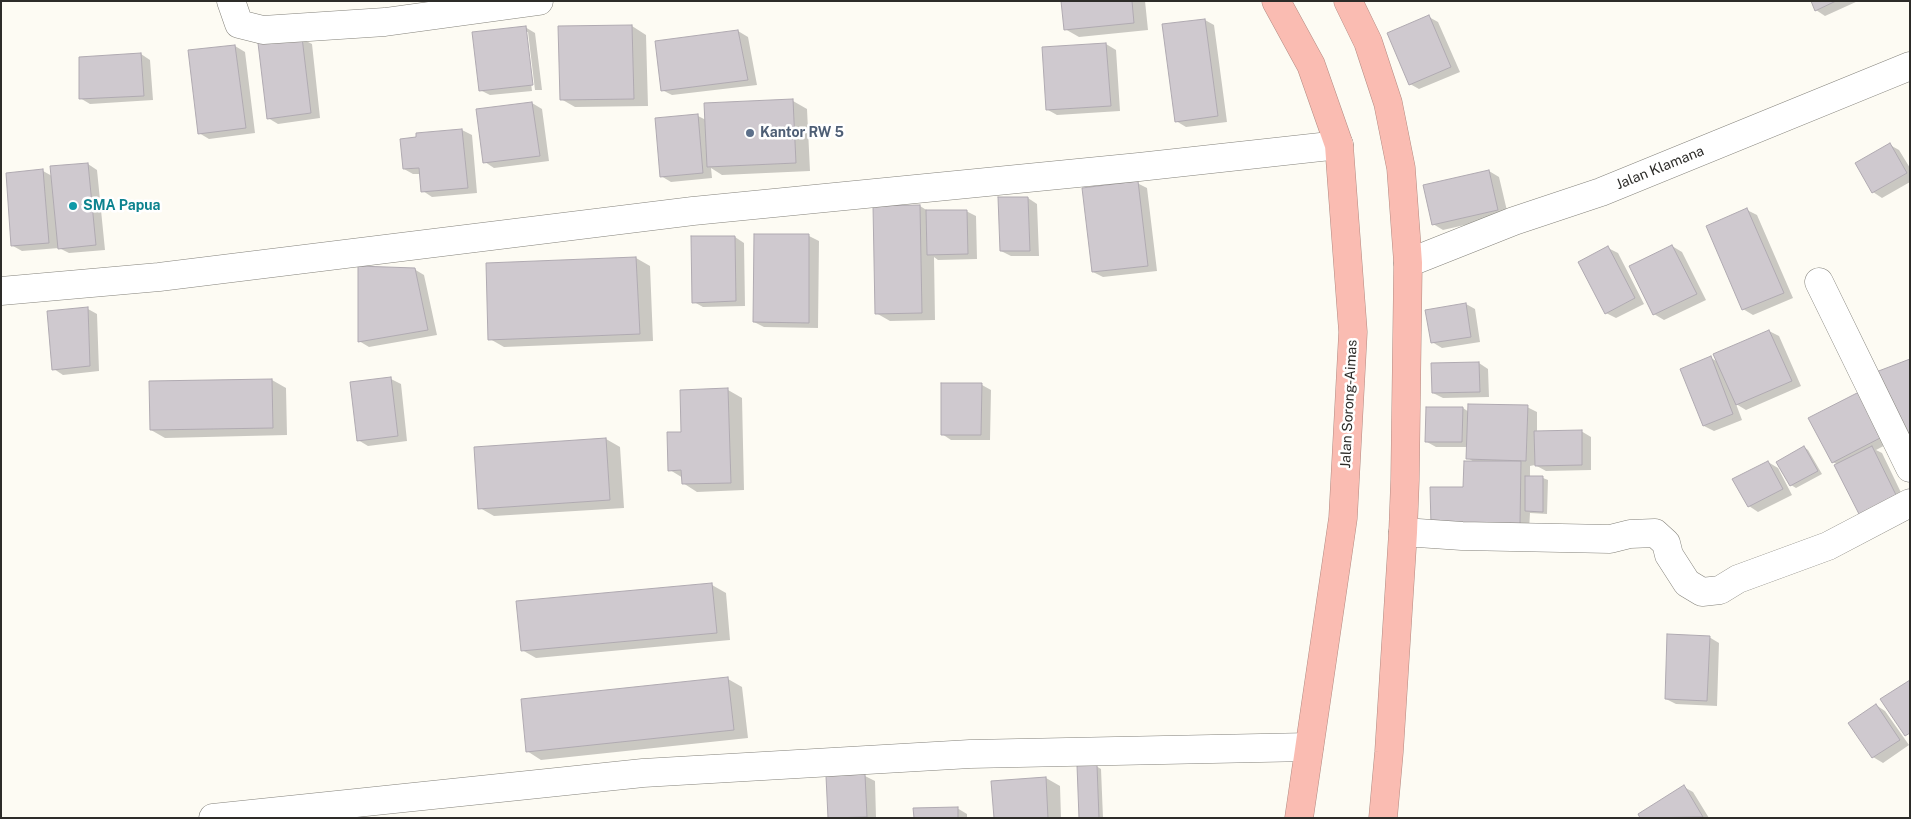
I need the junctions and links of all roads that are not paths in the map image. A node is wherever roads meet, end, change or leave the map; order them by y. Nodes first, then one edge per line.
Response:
1 (231, 1) edge
2 (539, 1) edge
3 (1276, 1) edge
4 (1348, 1) edge
5 (1910, 66) edge
6 (1339, 145) junction
7 (1408, 263) junction
8 (1819, 282) dead end
9 (1, 291) edge
10 (1910, 468) edge
11 (1910, 503) edge
12 (1403, 532) junction
13 (1309, 747) junction
14 (213, 818) edge
15 (1299, 818) edge
16 (1383, 818) edge

1 - 2 street
3 - 6 highway, Jalan Sorong-Aimas
4 - 7 highway
5 - 7 street, Jalan Klamana
6 - 9 street
6 - 13 highway, Jalan Sorong-Aimas
7 - 12 highway
8 - 10 street
11 - 12 street
12 - 16 highway
13 - 14 street
13 - 15 highway, Jalan Sorong-Aimas

